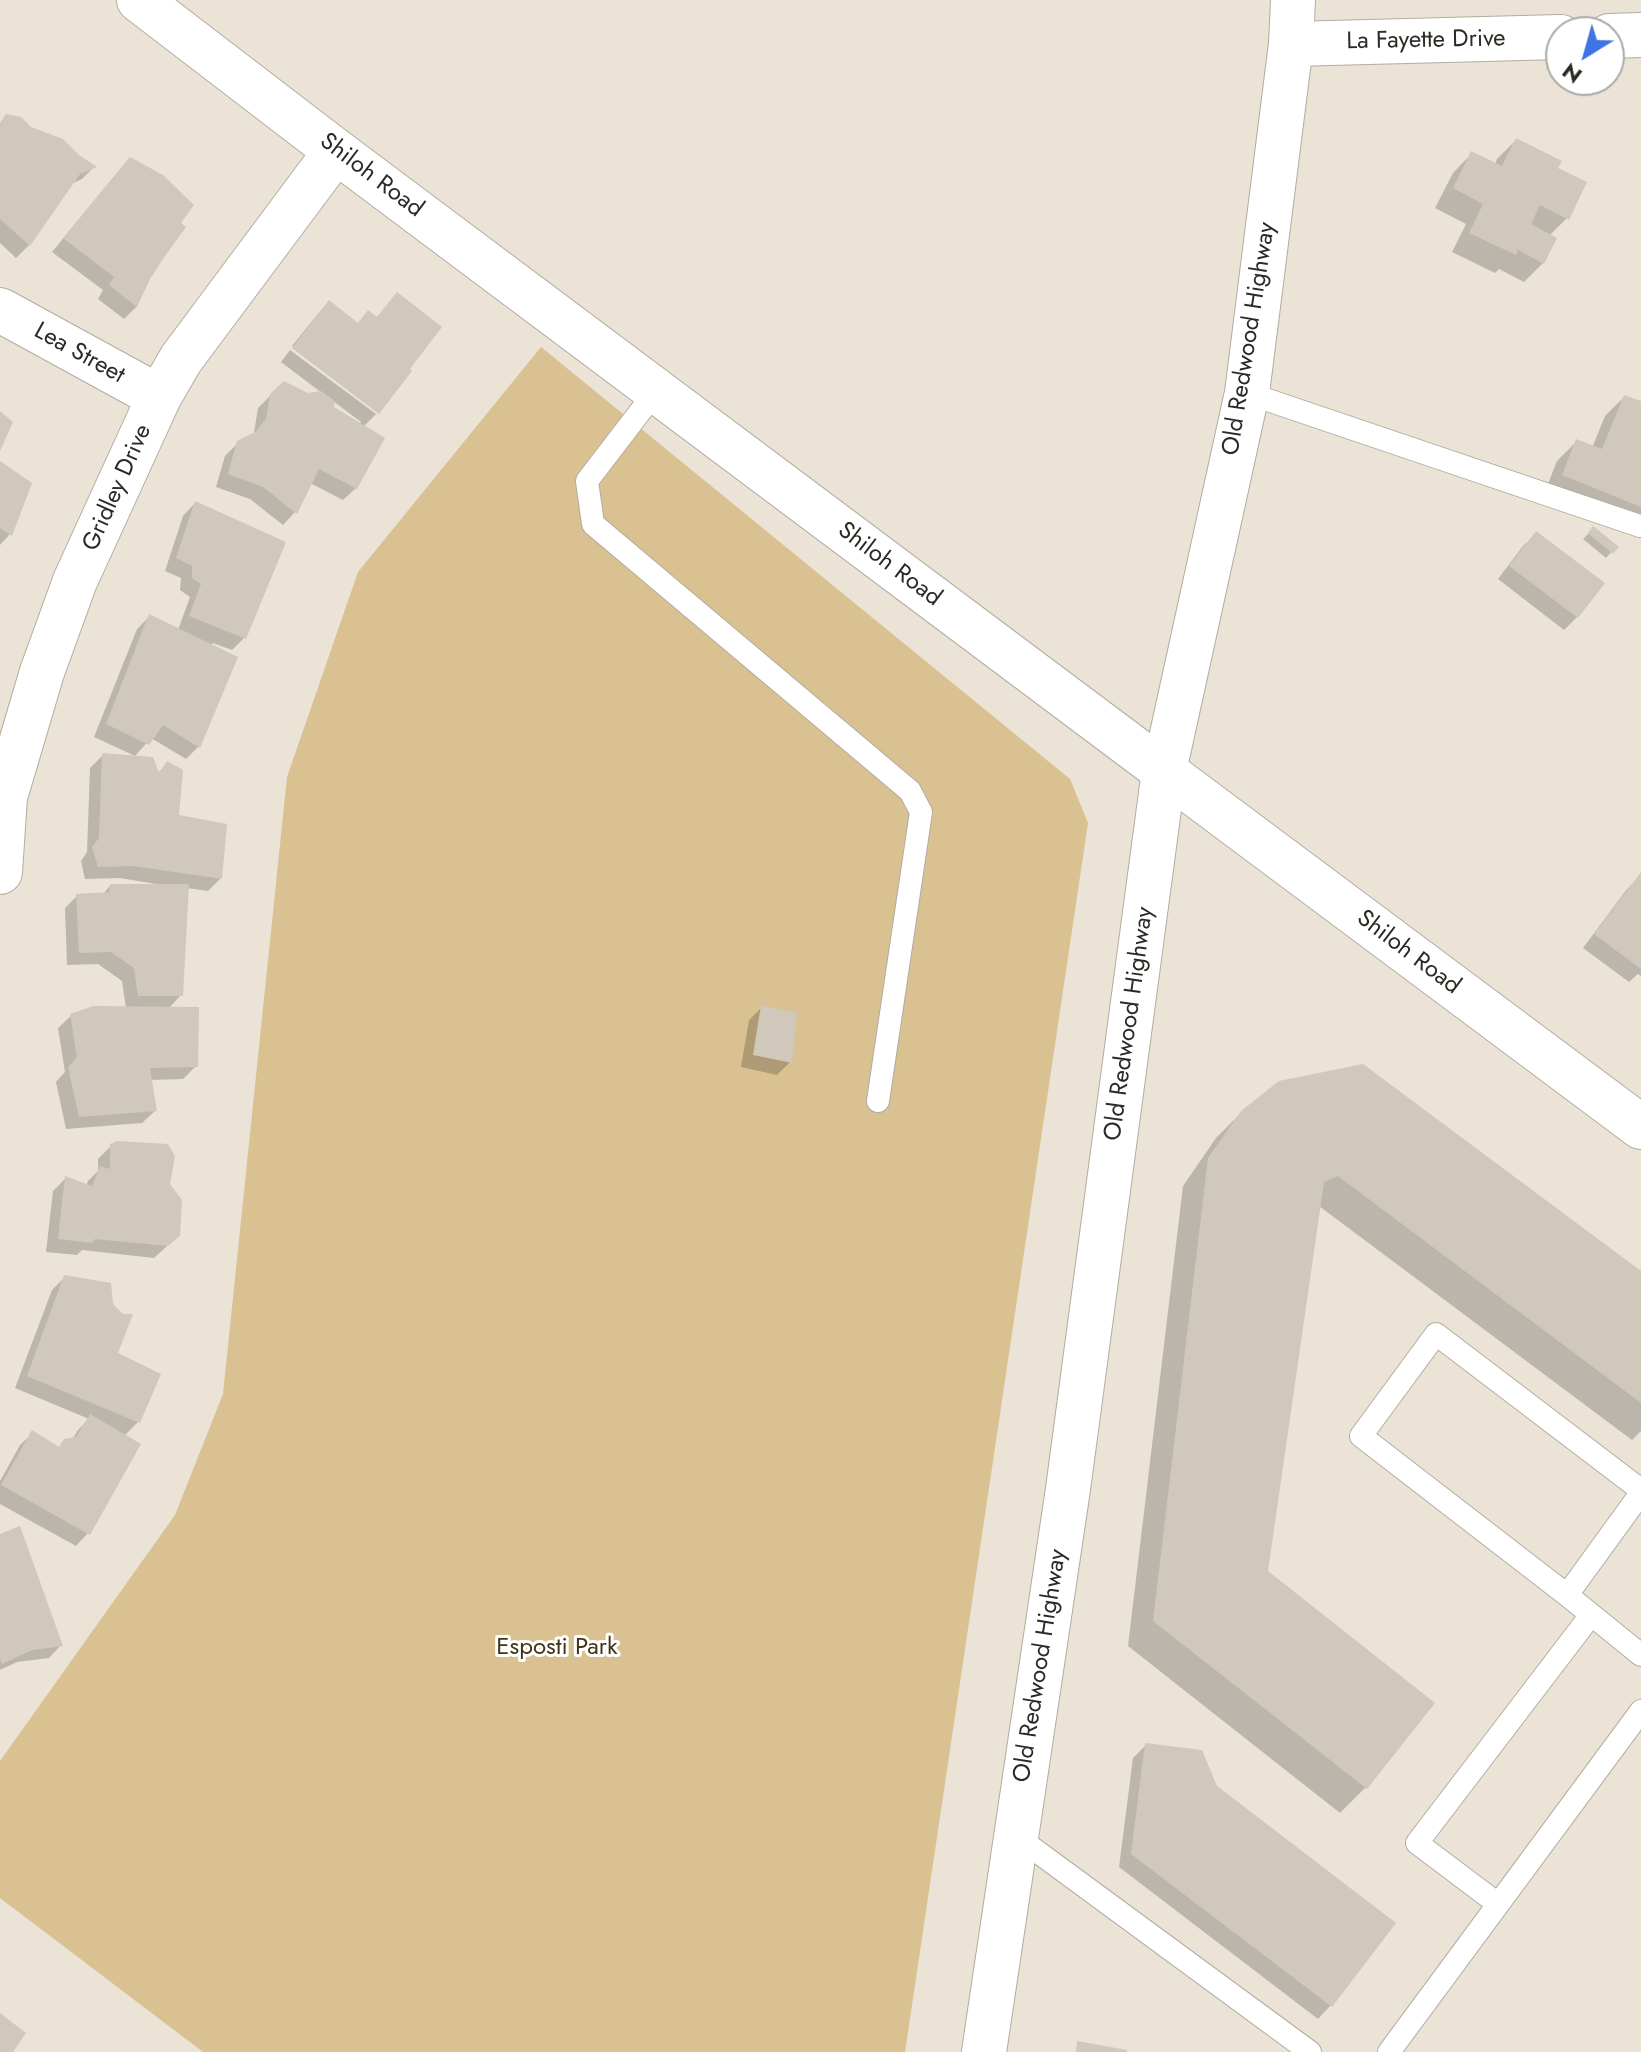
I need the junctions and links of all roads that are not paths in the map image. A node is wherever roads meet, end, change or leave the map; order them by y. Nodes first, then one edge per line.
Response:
1 (139, 0) edge
2 (1293, 0) edge
3 (1545, 37) edge
4 (1291, 44) junction
5 (336, 151) junction
6 (0, 310) edge
7 (656, 391) junction
8 (1247, 393) junction
9 (159, 397) junction
10 (1640, 526) edge
11 (1164, 771) junction
12 (2, 796) edge
13 (0, 872) edge
14 (878, 1101) dead end
15 (1641, 1127) edge
16 (1641, 1492) edge
17 (1567, 1595) junction
18 (1591, 1615) junction
19 (1641, 1655) edge
20 (1641, 1711) edge
21 (1016, 1836) junction
22 (1498, 1904) junction
23 (984, 2052) edge
24 (1310, 2052) edge
25 (1389, 2052) edge

1 - 5 main road, Shiloh Road
2 - 4 main road, Old Redwood Highway
3 - 4 main road, La Fayette Drive
4 - 8 main road, Old Redwood Highway
5 - 7 main road, Shiloh Road
5 - 9 main road, Gridley Drive
6 - 9 main road, Lea Street
7 - 11 main road, Shiloh Road
7 - 14 lane
8 - 10 lane
8 - 11 main road, Old Redwood Highway
9 - 12 main road, Gridley Drive
11 - 15 main road, Shiloh Road
11 - 21 main road, Old Redwood Highway
12 - 13 main road, Gridley Drive
16 - 17 lane
16 - 17 lane
17 - 18 lane
18 - 19 lane
18 - 22 lane
20 - 22 lane
21 - 23 main road, Old Redwood Highway
21 - 24 lane
22 - 25 lane

